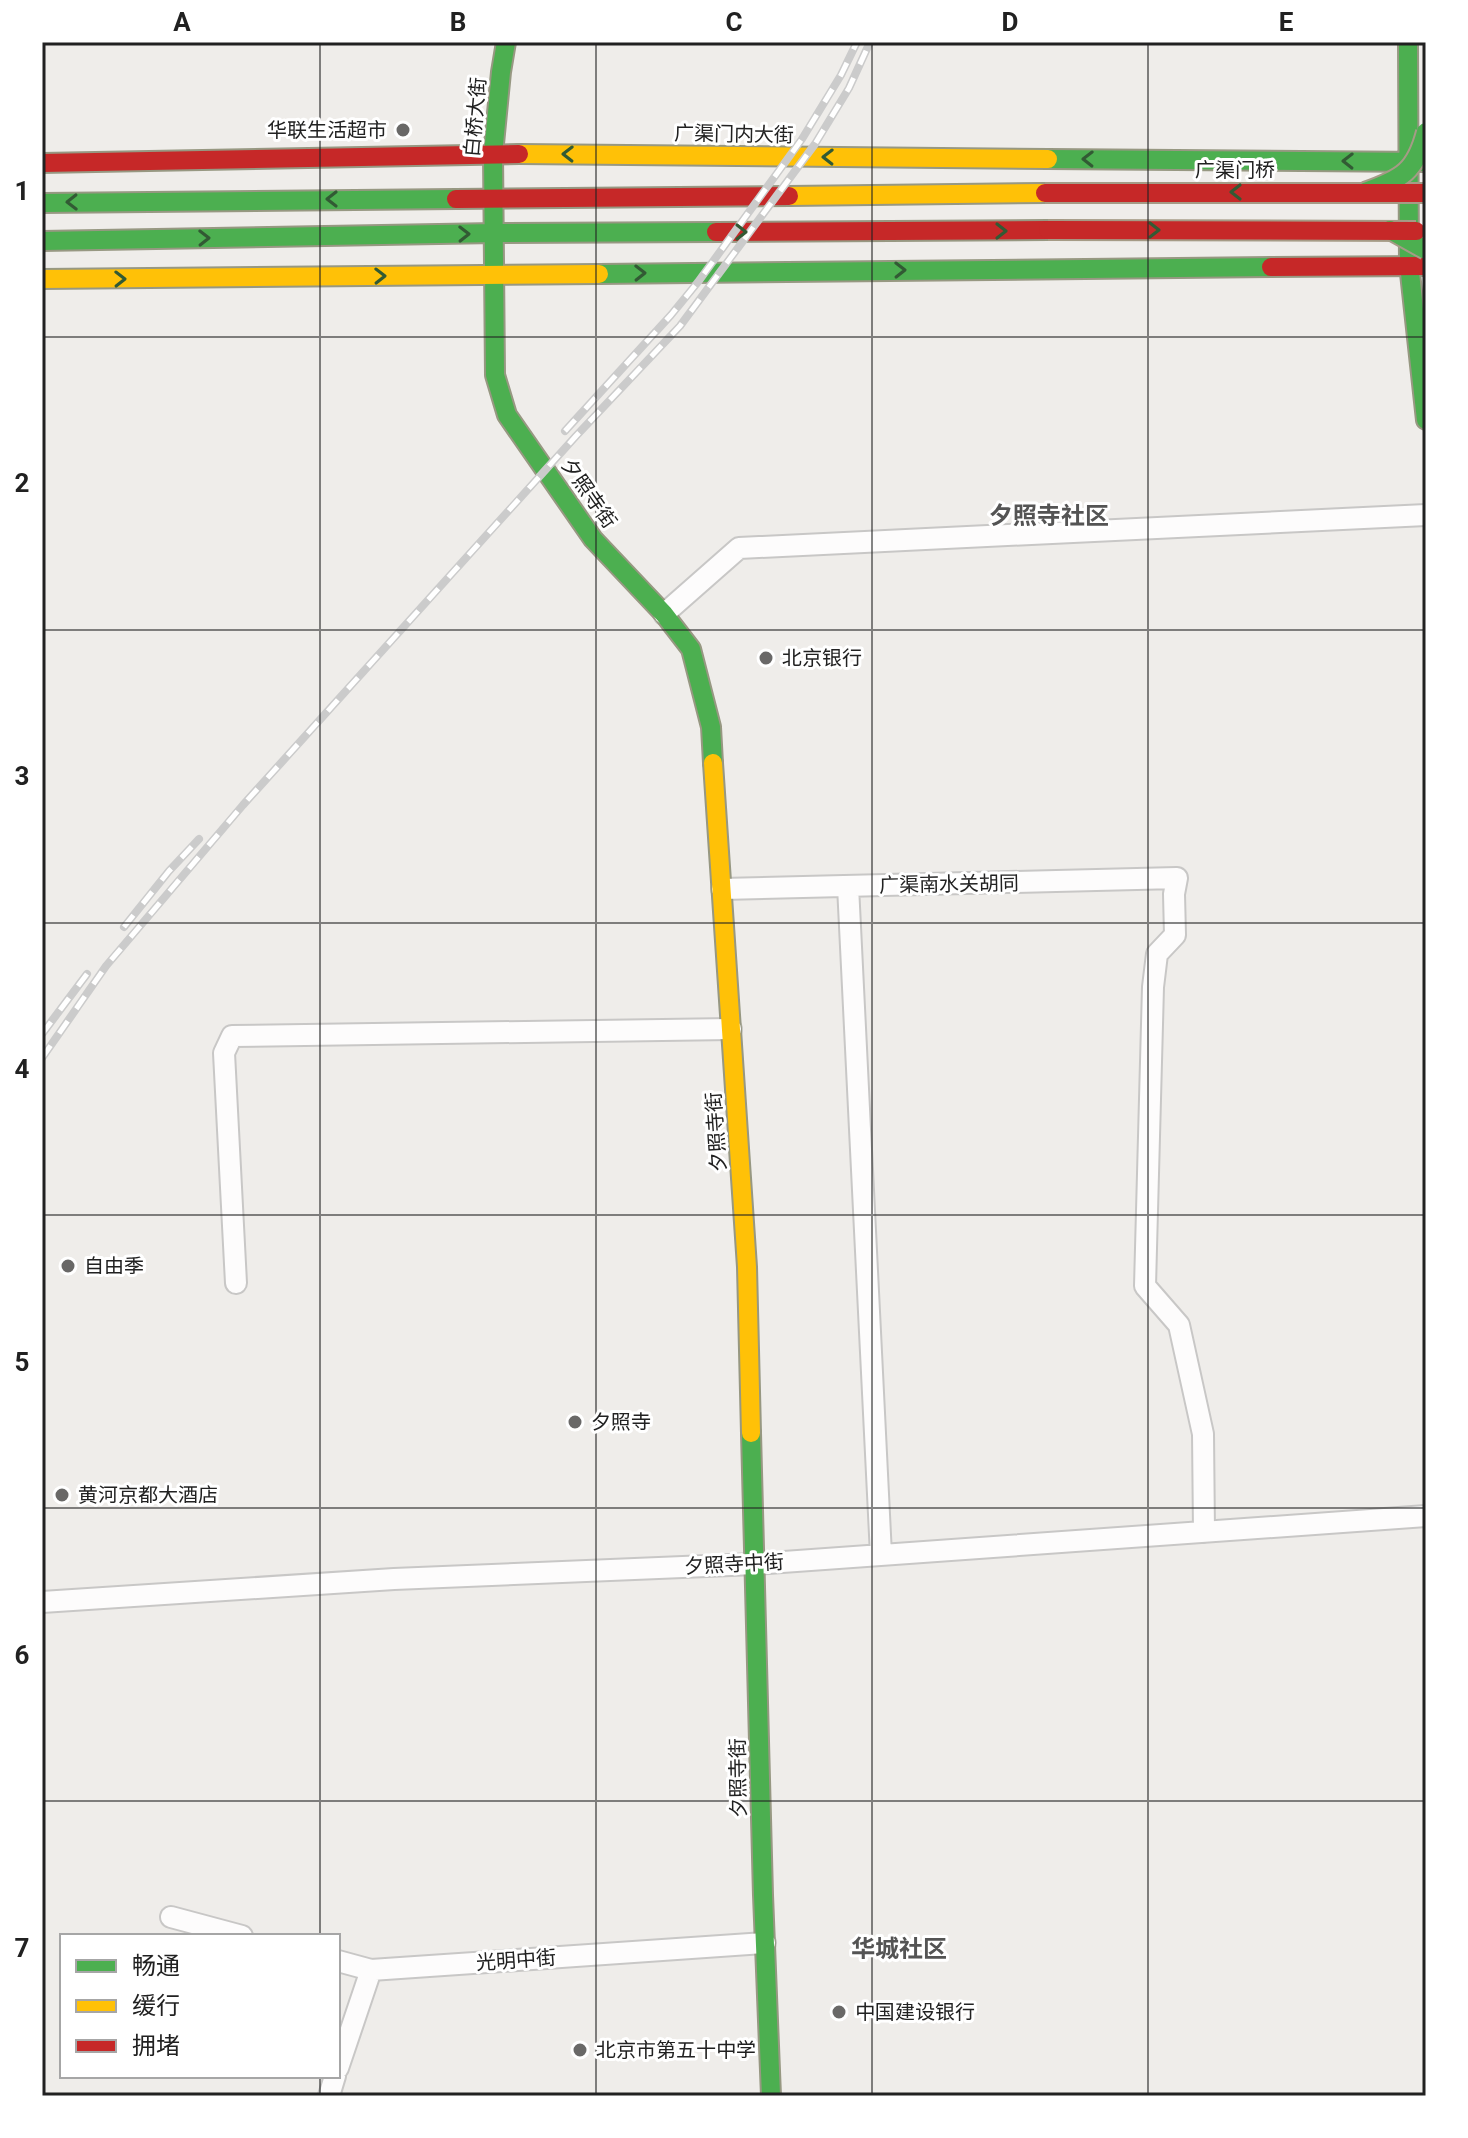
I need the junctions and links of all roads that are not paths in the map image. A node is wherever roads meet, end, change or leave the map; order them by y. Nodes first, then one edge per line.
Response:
1 (506, 42) edge
2 (1408, 42) edge
3 (1426, 132) edge
4 (493, 154) junction
5 (1418, 162) edge
6 (42, 163) edge
7 (1365, 192) junction
8 (1426, 193) edge
9 (494, 197) junction
10 (42, 203) edge
11 (1390, 230) junction
12 (1426, 231) edge
13 (495, 233) junction
14 (42, 241) edge
15 (1426, 250) edge
16 (1417, 265) edge
17 (494, 274) junction
18 (42, 279) edge
19 (1426, 420) edge
20 (1426, 515) edge
21 (664, 614) junction
22 (848, 886) junction
23 (722, 889) junction
24 (731, 1029) junction
25 (236, 1283) dead end
26 (1426, 1516) edge
27 (1204, 1532) junction
28 (881, 1555) junction
29 (755, 1564) junction
30 (42, 1602) edge
31 (171, 1917) dead end
32 (235, 1934) edge
33 (765, 1943) junction
34 (340, 1962) edge
35 (371, 1970) junction
36 (340, 2062) edge
37 (771, 2096) edge

1 - 4 main road, 白桥大街
2 - 5 main road
3 - 7 main road, bridge
5 -> 4 main road, 广渠门内大街
4 - 6 main road, 广渠门内大街
4 - 9 main road, 白桥大街
5 - 16 main road
7 - 8 main road, 广渠门桥, bridge
7 -> 9 main road, 广渠门桥, bridge
9 -> 10 main road
9 - 13 main road, 白桥大街
11 - 12 main road, bridge
13 -> 11 main road, bridge
11 - 15 main road, bridge
14 -> 13 main road
13 - 17 main road, 夕照寺街
17 -> 16 main road
16 - 19 main road
18 -> 17 main road
17 - 21 main road, 夕照寺街
20 - 21 street
21 - 23 main road, 夕照寺街
22 - 23 street, 广渠南水关胡同
22 - 27 street, 广渠南水关胡同
22 - 28 street
23 - 24 main road, 夕照寺街
24 - 25 street
24 - 29 main road, 夕照寺街
26 - 27 street, 夕照寺中街
27 - 28 street, 夕照寺中街
28 - 29 street, 夕照寺中街
29 - 30 street, 夕照寺中街
29 - 33 main road, 夕照寺街
31 - 32 street
33 - 35 street, 光明中街
33 - 37 main road, 夕照寺街
34 - 35 street, 光明中街
35 - 36 street

